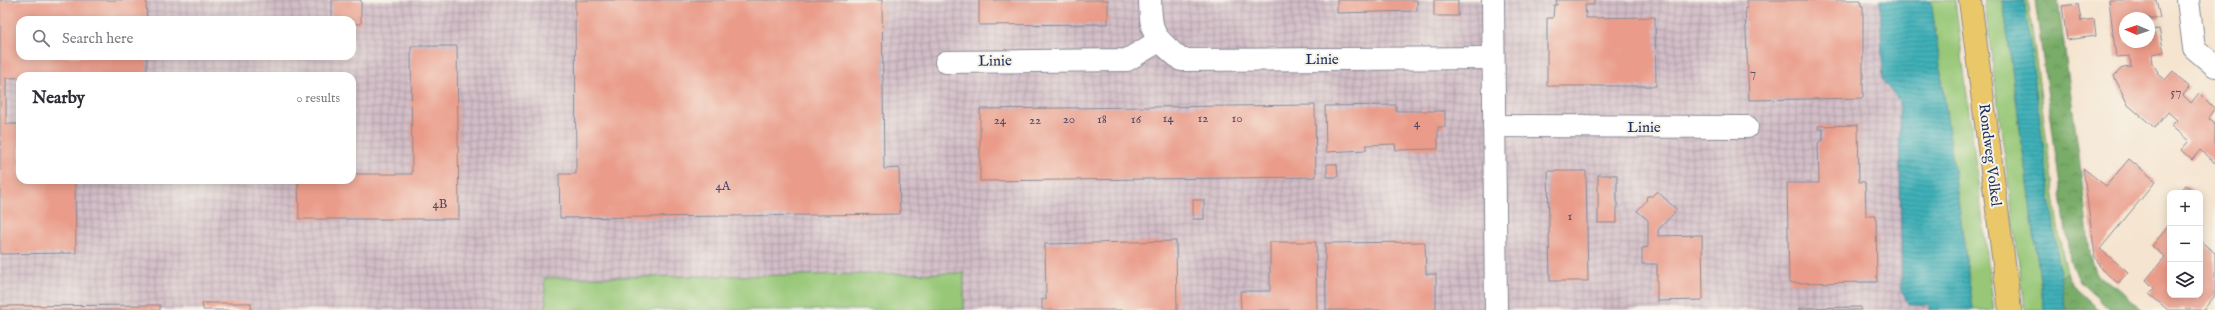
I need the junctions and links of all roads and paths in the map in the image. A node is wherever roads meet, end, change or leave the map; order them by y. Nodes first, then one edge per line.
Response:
1 (1150, 0) edge
2 (1493, 0) edge
3 (1970, 0) edge
4 (2188, 0) edge
5 (1159, 41) junction
6 (1494, 58) junction
7 (946, 62) dead end
8 (2215, 66) edge
9 (1494, 126) junction
10 (1747, 127) dead end
11 (1496, 310) edge
12 (2010, 310) edge

1 - 5 street, Linie
2 - 6 street
3 - 12 main road, Rondweg Volkel
4 - 8 street
5 - 6 street, Linie
5 - 7 street, Linie
6 - 9 street
9 - 10 street, Linie
9 - 11 street

